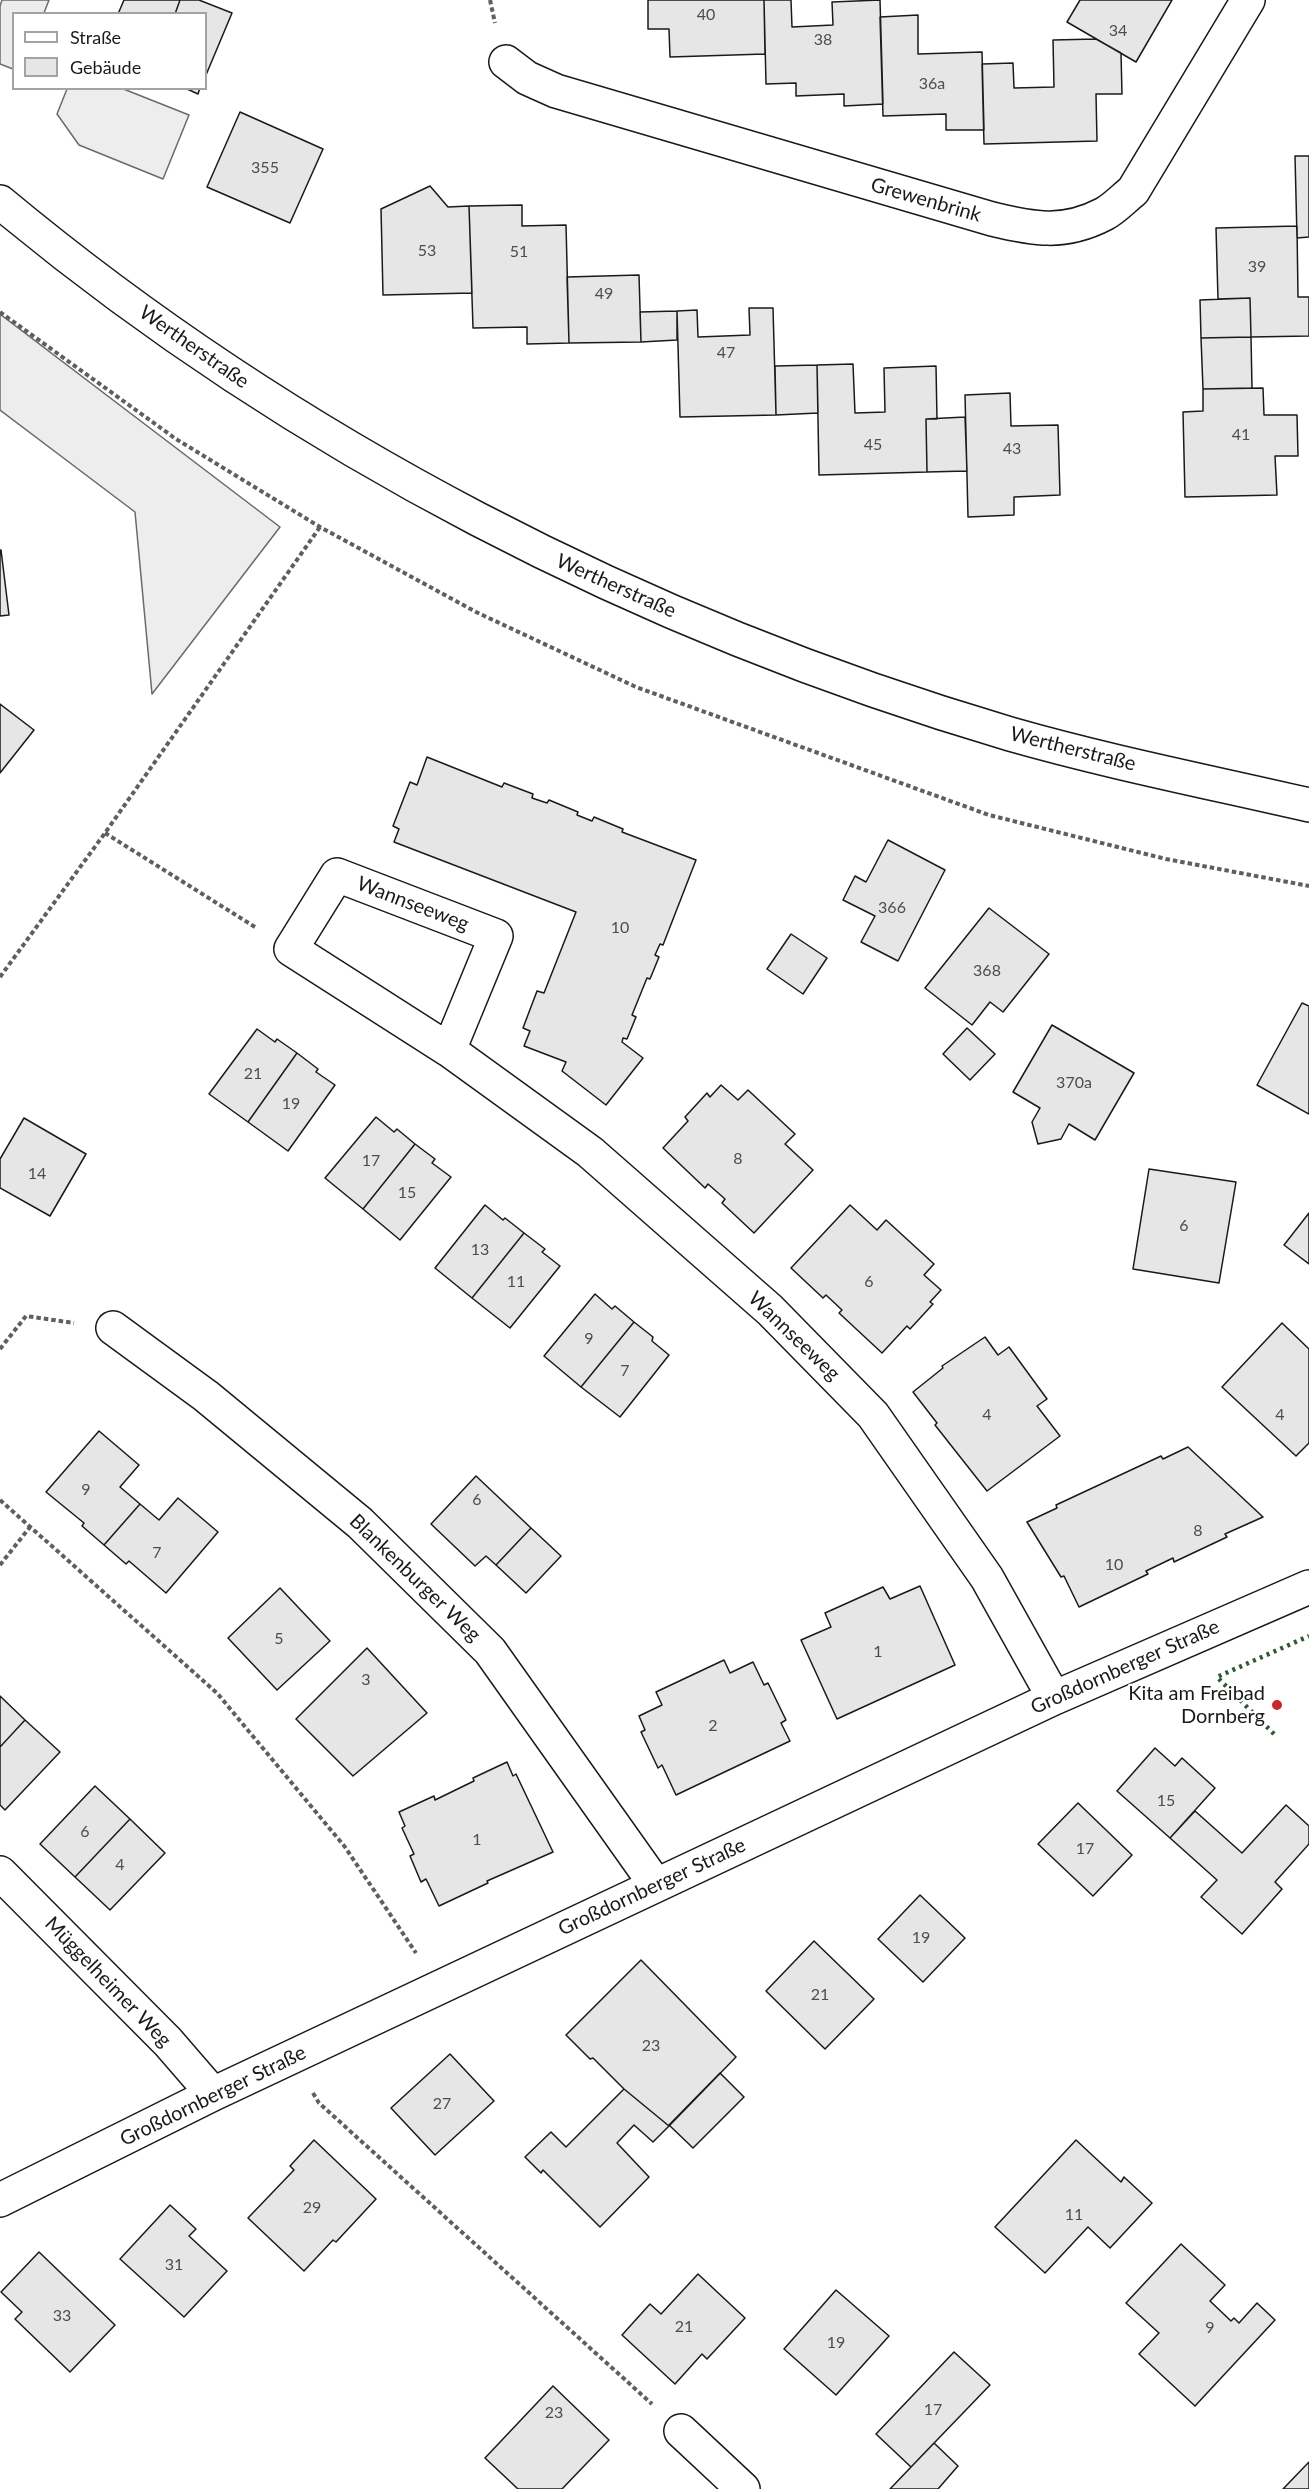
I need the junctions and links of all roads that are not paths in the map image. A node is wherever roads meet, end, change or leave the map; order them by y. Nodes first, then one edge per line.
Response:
1 (1248, 0) edge
2 (506, 63) dead end
3 (0, 202) edge
4 (1309, 804) edge
5 (450, 1050) junction
6 (113, 1328) road end
7 (1309, 1587) edge
8 (1054, 1698) junction
9 (0, 1873) edge
10 (656, 1885) junction
11 (213, 2094) junction
12 (0, 2200) edge
13 (681, 2431) road end
14 (742, 2489) edge

1 - 2 street, Grewenbrink
3 - 4 street, Wertherstraße
5 - 5 street, Wannseeweg
5 - 8 street, Wannseeweg
6 - 10 street, Blankenburger Weg
7 - 8 street, Großdornberger Straße
8 - 10 street, Großdornberger Straße
9 - 11 street, Müggelheimer Weg
10 - 11 street, Großdornberger Straße
11 - 12 street, Großdornberger Straße
13 - 14 street

